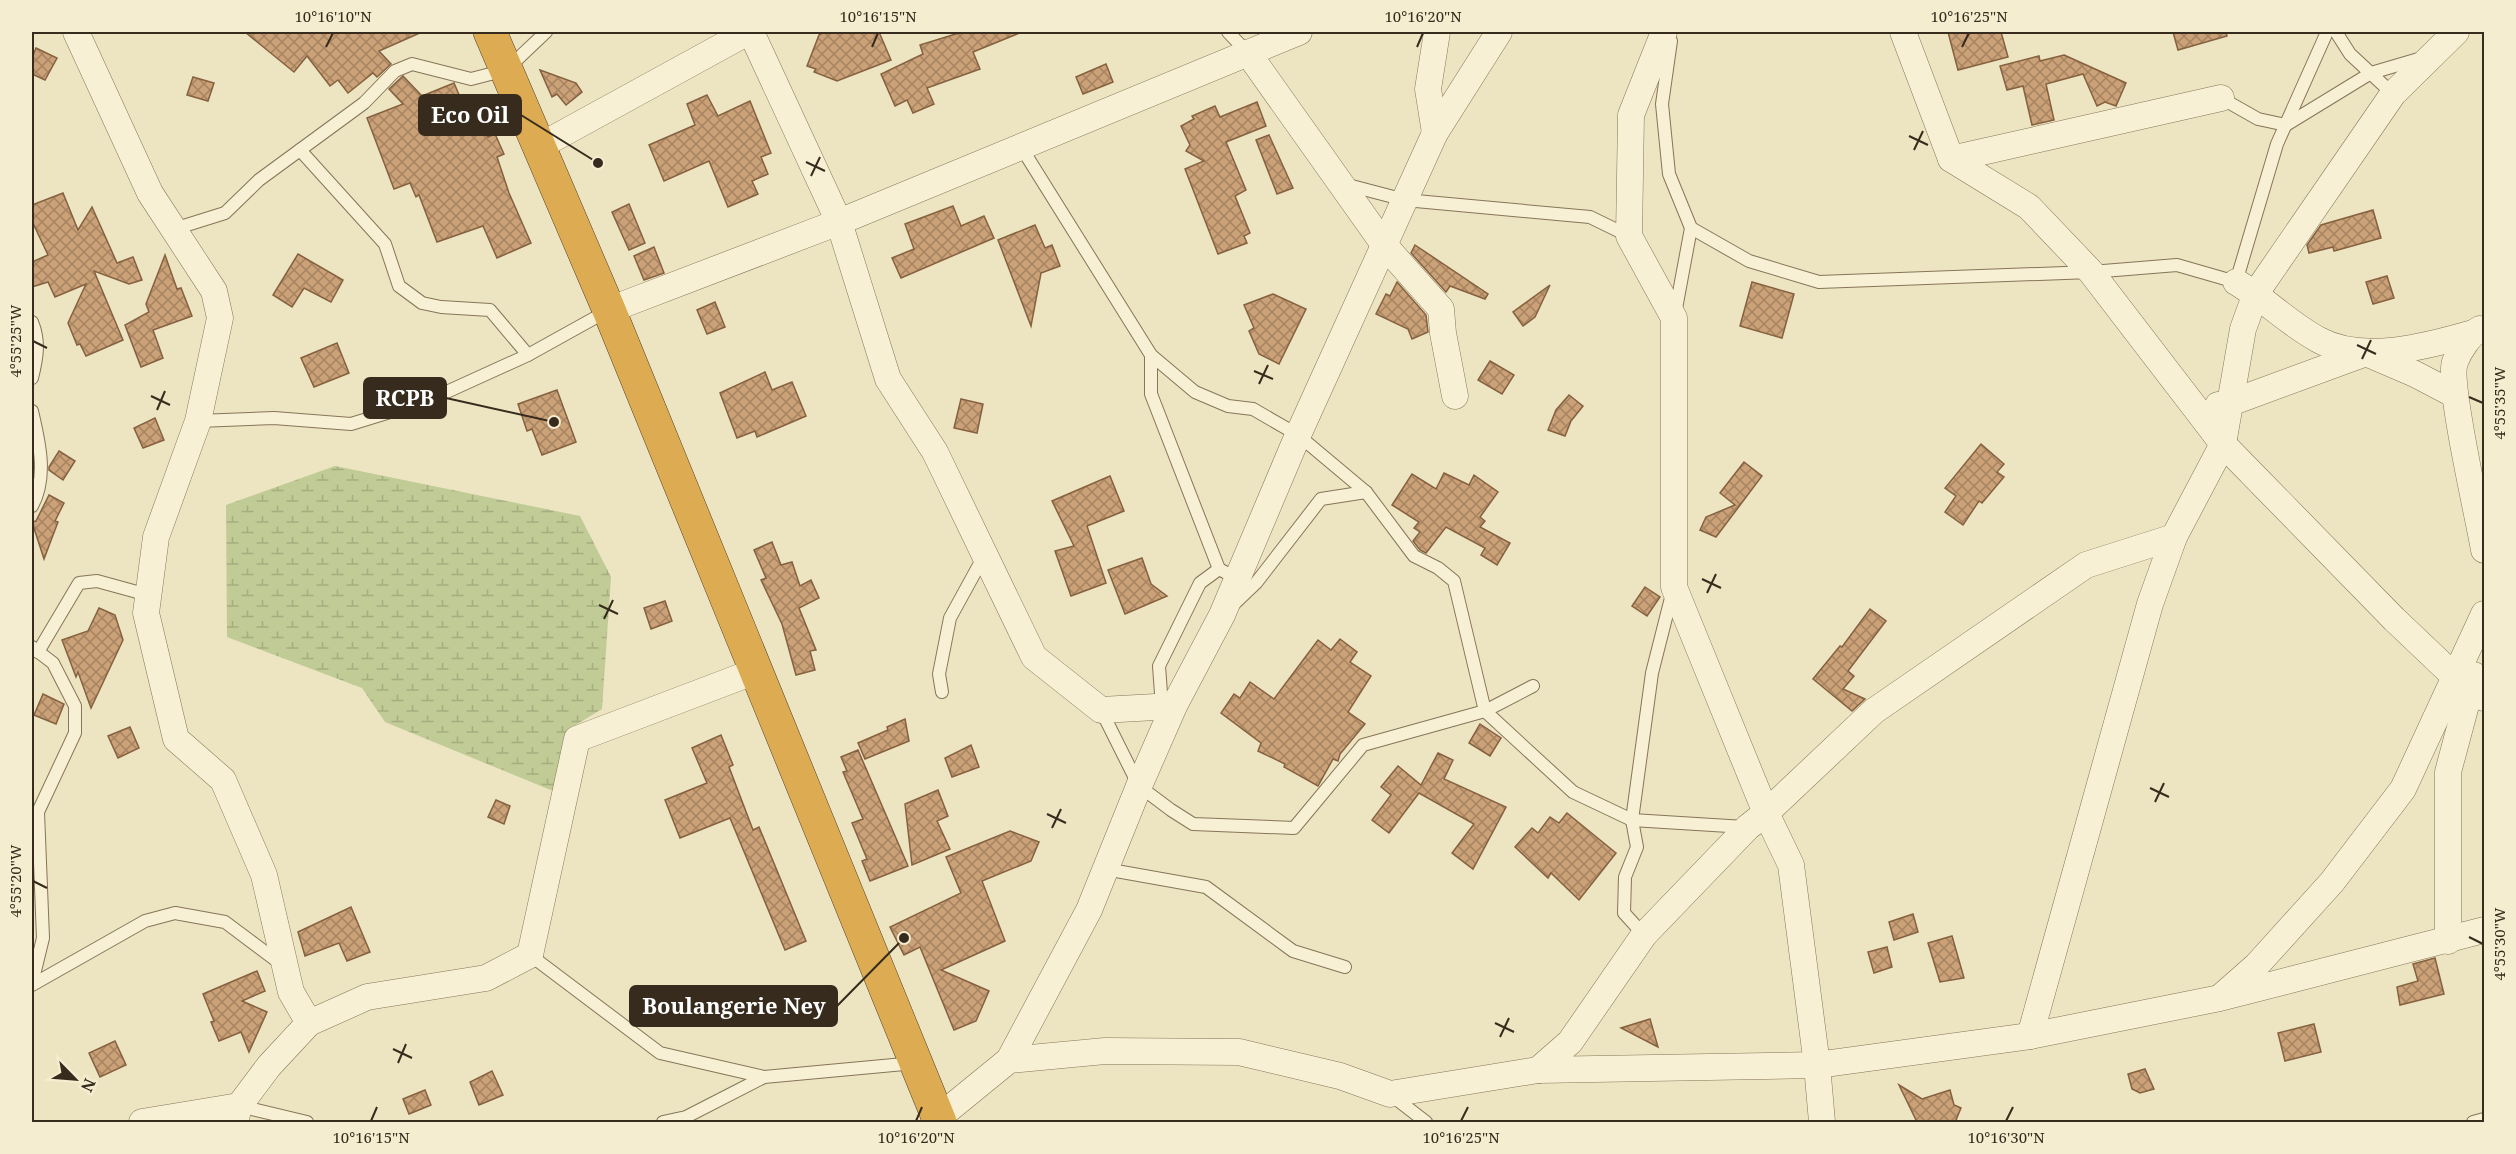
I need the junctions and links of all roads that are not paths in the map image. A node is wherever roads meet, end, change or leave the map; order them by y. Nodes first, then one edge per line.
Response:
1 (76, 32) edge
2 (490, 32) edge
3 (546, 32) edge
4 (749, 32) edge
5 (1228, 32) edge
6 (1299, 32) edge
7 (1437, 32) edge
8 (1499, 32) edge
9 (1664, 32) edge
10 (1672, 32) edge
11 (1903, 32) edge
12 (2327, 32) edge
13 (2336, 32) edge
14 (2456, 32) edge
15 (1248, 53) junction
16 (2432, 55) junction
17 (506, 70) junction
18 (2371, 73) junction
19 (2393, 94) junction
20 (2221, 98) joint
21 (2286, 125) junction
22 (1435, 133) junction
23 (540, 146) junction
24 (1021, 147) junction
25 (300, 150) junction
26 (1952, 159) junction
27 (1338, 183) junction
28 (1405, 200) junction
29 (840, 222) junction
30 (1691, 228) junction
31 (174, 229) junction
32 (1629, 236) junction
33 (1385, 246) junction
34 (2091, 272) junction
35 (2246, 287) junction
36 (609, 310) junction
37 (1674, 318) junction
38 (32, 322) edge
39 (2479, 330) edge
40 (2366, 353) junction
41 (528, 355) junction
42 (1151, 355) junction
43 (32, 378) edge
44 (1455, 396) dead end
45 (2455, 396) junction
46 (2230, 403) junction
47 (2197, 409) junction
48 (32, 411) edge
49 (198, 421) junction
50 (1298, 435) junction
51 (2223, 444) junction
52 (1366, 492) junction
53 (32, 506) edge
54 (2174, 537) junction
55 (2484, 550) edge
56 (984, 555) junction
57 (1228, 574) junction
58 (1674, 587) junction
59 (148, 595) junction
60 (2484, 614) edge
61 (1222, 615) junction
62 (2484, 632) edge
63 (35, 650) edge
64 (756, 671) junction
65 (1533, 686) dead end
66 (2469, 688) edge
67 (942, 692) dead end
68 (1168, 706) junction
69 (1101, 710) junction
70 (1485, 711) junction
71 (1139, 786) junction
72 (32, 795) edge
73 (46, 795) junction
74 (1632, 820) junction
75 (1757, 820) junction
76 (1105, 869) junction
77 (2484, 930) edge
78 (1644, 935) junction
79 (2448, 941) junction
80 (530, 955) junction
81 (285, 967) junction
82 (1345, 967) dead end
83 (32, 984) edge
84 (2220, 998) junction
85 (309, 1023) junction
86 (2030, 1036) junction
87 (1009, 1060) junction
88 (917, 1063) junction
89 (1817, 1065) junction
90 (1538, 1070) junction
91 (764, 1077) junction
92 (1390, 1094) junction
93 (237, 1114) edge
94 (2484, 1119) edge
95 (939, 1120) edge
96 (142, 1122) edge
97 (307, 1122) edge
98 (663, 1122) edge
99 (1426, 1122) edge
100 (1822, 1122) edge
101 (2473, 1122) edge

1 - 31 street
2 - 17 highway
3 - 17 lane
4 - 23 street
4 - 29 street
5 - 15 lane
6 - 15 street
7 - 22 street
8 - 22 street
9 - 32 street
10 - 30 lane
11 - 26 street
12 - 21 lane
13 - 18 lane
14 - 16 street
15 - 24 street
15 - 27 street
16 - 18 lane
16 - 19 street
17 - 23 highway
17 - 25 lane
18 - 19 lane
18 - 21 lane
19 - 35 street
20 - 21 lane
20 - 26 street
21 - 35 lane
22 - 28 street
23 - 36 highway
24 - 29 street
24 - 42 lane
25 - 31 lane
25 - 41 lane
26 - 34 street
27 - 28 lane
27 - 33 street
28 - 32 lane
28 - 33 street
29 - 36 street
29 - 56 street
30 - 34 lane
30 - 37 lane
31 - 49 street
32 - 37 street
33 - 44 street
33 - 50 street
34 - 35 lane
34 - 47 street
35 - 40 street
35 - 46 street
36 - 41 lane
36 - 64 highway
37 - 58 street
38 - 43 lane
39 - 40 street
39 - 45 street
40 - 45 street
40 - 46 street
41 - 49 lane
42 - 50 lane
42 - 57 lane
45 - 55 street
46 - 47 street
46 - 51 street
47 - 51 street
48 - 53 lane
49 - 59 street
50 - 52 lane
50 - 57 street
51 - 54 street
51 - 66 street
52 - 61 lane
52 - 70 lane
54 - 75 street
54 - 86 street
56 - 67 lane
56 - 69 street
57 - 61 street
57 - 68 lane
58 - 74 lane
58 - 75 street
59 - 63 lane
59 - 81 street
60 - 66 street
61 - 68 street
62 - 66 street
63 - 73 lane
64 - 80 street
64 - 88 highway
65 - 70 lane
66 - 79 street
66 - 84 street
68 - 69 street
68 - 71 street
69 - 71 lane
70 - 71 lane
70 - 74 lane
71 - 76 street
72 - 73 lane
73 - 83 lane
74 - 75 lane
74 - 78 lane
75 - 78 street
75 - 89 street
76 - 82 lane
76 - 87 street
77 - 79 street
78 - 90 street
79 - 84 street
80 - 85 street
80 - 91 lane
81 - 83 lane
81 - 85 street
84 - 86 street
85 - 93 street
86 - 89 street
87 - 92 street
87 - 95 street
88 - 91 lane
88 - 95 highway
89 - 90 street
89 - 100 street
90 - 92 street
91 - 98 lane
92 - 99 lane
93 - 96 street
93 - 97 lane
94 - 101 lane

